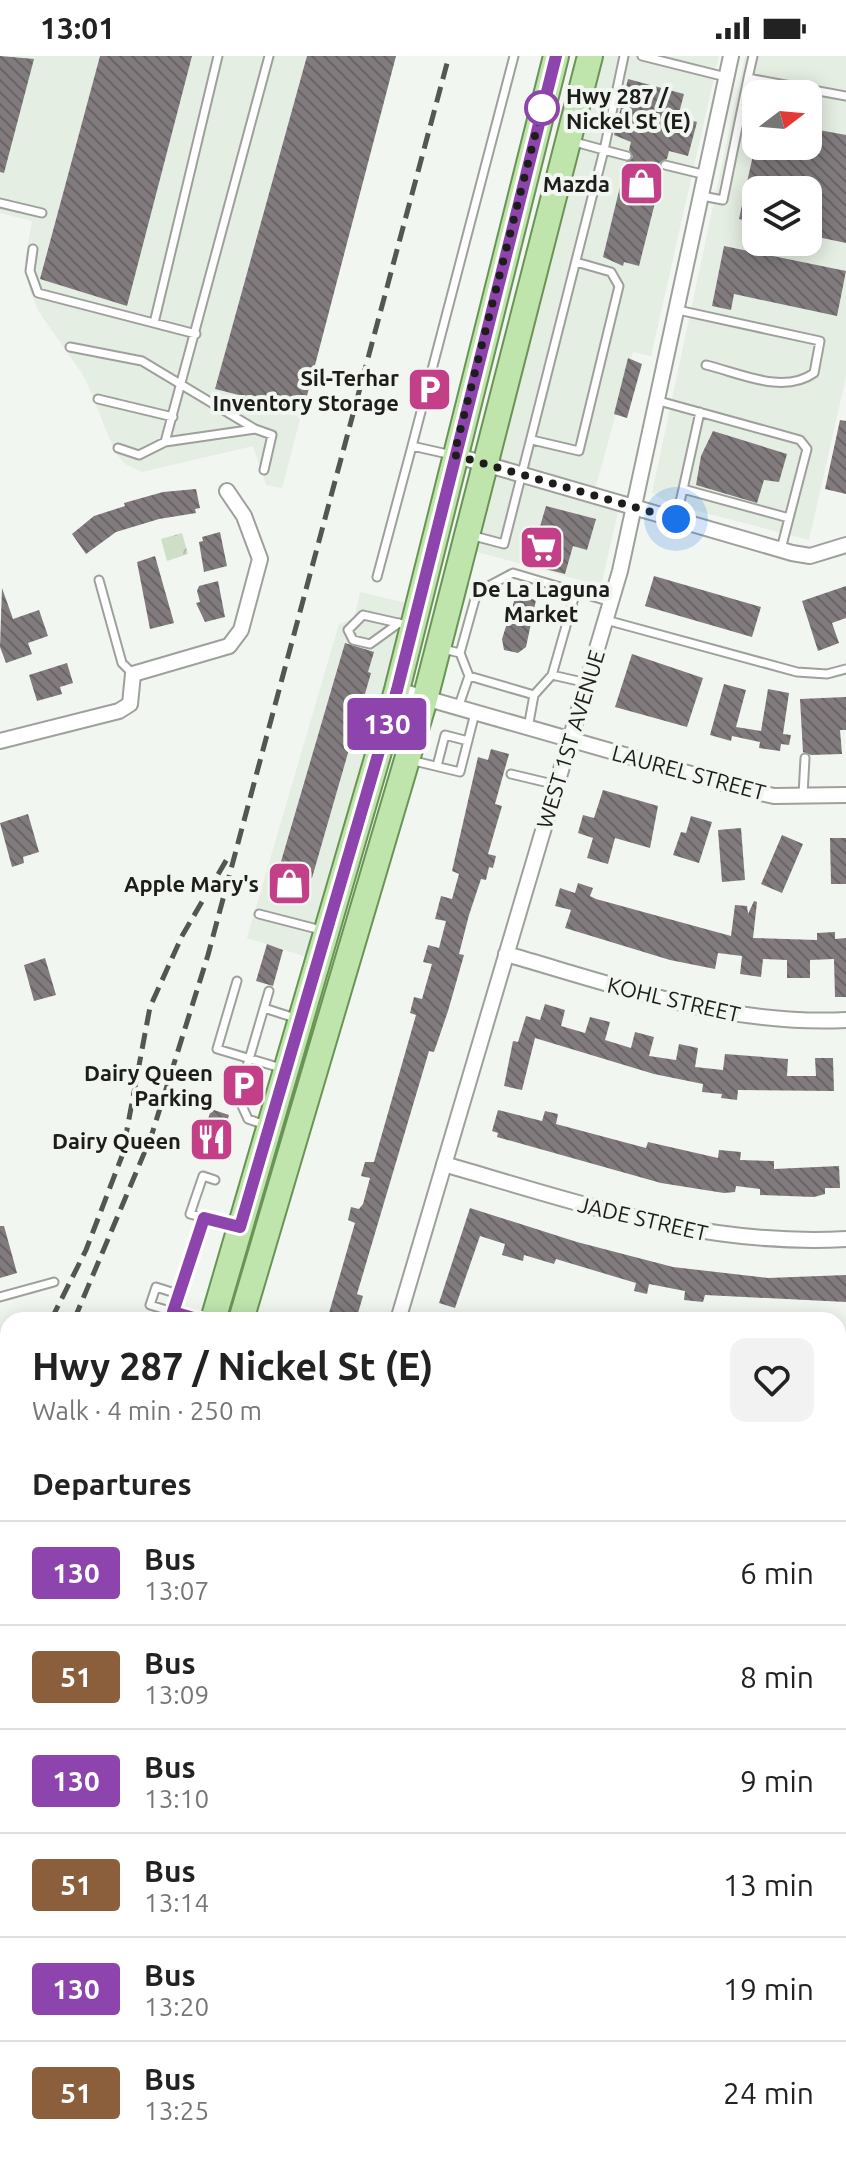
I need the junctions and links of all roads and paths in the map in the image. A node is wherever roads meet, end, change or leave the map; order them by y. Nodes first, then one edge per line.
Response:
1 (218, 56) edge
2 (269, 56) edge
3 (514, 56) edge
4 (556, 56) edge
5 (590, 56) edge
6 (624, 56) edge
7 (642, 56) edge
8 (730, 57) edge
9 (752, 59) edge
10 (726, 77) junction
11 (748, 78) junction
12 (846, 96) edge
13 (568, 140) junction
14 (604, 150) junction
15 (627, 156) dead end
16 (665, 165) dead end
17 (706, 175) junction
18 (702, 196) junction
19 (0, 203) edge
20 (42, 213) dead end
21 (33, 249) dead end
22 (576, 262) junction
23 (678, 310) junction
24 (154, 323) junction
25 (196, 334) junction
26 (70, 347) dead end
27 (706, 365) dead end
28 (182, 386) junction
29 (98, 399) dead end
30 (659, 401) junction
31 (700, 412) junction
32 (173, 417) junction
33 (255, 429) junction
34 (532, 440) junction
35 (165, 442) junction
36 (412, 446) junction
37 (118, 448) dead end
38 (454, 455) junction
39 (484, 462) junction
40 (264, 470) dead end
41 (523, 474) junction
42 (683, 489) junction
43 (227, 491) dead end
44 (635, 506) junction
45 (789, 518) junction
46 (676, 519) junction
47 (466, 535) junction
48 (846, 545) edge
49 (781, 549) junction
50 (377, 577) dead end
51 (99, 580) dead end
52 (454, 585) junction
53 (576, 591) junction
54 (477, 592) junction
55 (611, 602) junction
56 (606, 620) junction
57 (406, 625) junction
58 (449, 650) junction
59 (846, 669) edge
60 (133, 674) junction
61 (552, 675) junction
62 (469, 676) junction
63 (587, 683) junction
64 (397, 690) junction
65 (534, 695) junction
66 (425, 699) junction
67 (458, 708) junction
68 (475, 713) junction
69 (528, 728) junction
70 (570, 739) junction
71 (0, 741) edge
72 (468, 741) junction
73 (805, 758) dead end
74 (407, 759) junction
75 (437, 766) junction
76 (511, 774) dead end
77 (557, 785) junction
78 (846, 795) edge
79 (803, 797) junction
80 (259, 914) dead end
81 (327, 932) junction
82 (506, 954) junction
83 (237, 981) dead end
84 (269, 991) dead end
85 (264, 1008) junction
86 (301, 1019) junction
87 (846, 1020) edge
88 (249, 1059) junction
89 (286, 1069) junction
90 (270, 1127) junction
91 (444, 1164) junction
92 (215, 1180) dead end
93 (204, 1218) junction
94 (240, 1227) junction
95 (846, 1239) edge
96 (54, 1282) dead end
97 (178, 1294) junction
98 (0, 1297) edge
99 (173, 1312) joint
100 (215, 1312) edge
101 (243, 1312) edge
102 (400, 1312) edge

1 - 24 lane
2 - 25 lane
3 - 36 lane
4 - 38 main road
5 - 13 main road
6 - 14 lane
7 - 10 lane
8 - 9 lane
8 - 10 street, WEST 1ST AVENUE
9 - 11 lane
10 - 17 street, WEST 1ST AVENUE
11 - 12 lane
11 - 18 lane
13 - 14 lane
13 - 39 main road
14 - 15 lane
14 - 22 lane
16 - 17 lane
17 - 18 street, WEST 1ST AVENUE
18 - 23 street, WEST 1ST AVENUE
19 - 20 lane
21 - 24 lane
22 - 34 lane
22 - 34 lane
23 - 27 lane
23 - 30 street, WEST 1ST AVENUE
24 - 25 lane
25 - 28 lane
26 - 28 lane
28 - 32 lane
28 - 33 lane
29 - 32 lane
30 - 31 lane
30 - 44 street, WEST 1ST AVENUE
31 - 42 lane
31 - 45 lane
32 - 35 lane
33 - 35 lane
33 - 40 lane
34 - 41 lane
35 - 37 lane
36 - 38 lane
36 - 50 lane
38 - 39 street
38 - 57 main road
39 - 41 street
39 - 47 main road
41 - 44 street
41 - 47 lane
42 - 45 lane
42 - 46 lane
43 - 60 street
44 - 46 street
44 - 55 street, WEST 1ST AVENUE
45 - 49 lane
46 - 49 street
47 - 52 main road
48 - 49 street
51 - 60 lane
52 - 54 lane
52 - 58 main road
53 - 54 lane
53 - 55 lane
53 - 61 lane
54 - 58 lane
55 - 56 street, WEST 1ST AVENUE
56 - 59 lane
56 - 63 street, WEST 1ST AVENUE
57 - 57 lane
57 - 64 main road
58 - 62 lane
58 - 66 main road
60 - 71 street
61 - 63 lane
61 - 65 lane
62 - 65 lane
62 - 67 lane
63 - 70 street, WEST 1ST AVENUE
64 - 66 street, LAUREL STREET
64 - 81 main road
65 - 69 lane
66 - 67 street, LAUREL STREET
66 - 74 main road
67 - 68 street, LAUREL STREET
68 - 69 street, LAUREL STREET
68 - 72 lane
69 - 70 street, LAUREL STREET
70 - 77 street, WEST 1ST AVENUE
70 - 79 street, LAUREL STREET
72 - 75 lane
72 - 75 lane
73 - 79 lane
74 - 75 lane
74 - 101 main road
76 - 77 lane
77 - 82 street, WEST 1ST AVENUE
78 - 79 street, LAUREL STREET
80 - 81 lane
81 - 86 main road
82 - 87 street, KOHL STREET
82 - 91 street, WEST 1ST AVENUE
83 - 88 lane
84 - 85 lane
85 - 86 lane
85 - 88 lane
86 - 89 main road
88 - 89 lane
88 - 90 lane
89 - 90 main road
90 - 94 main road
91 - 95 street, JADE STREET
91 - 102 street, WEST 1ST AVENUE
92 - 93 lane
93 - 94 lane
93 - 97 lane
94 - 100 main road
96 - 98 lane
97 - 99 lane
97 - 99 lane

